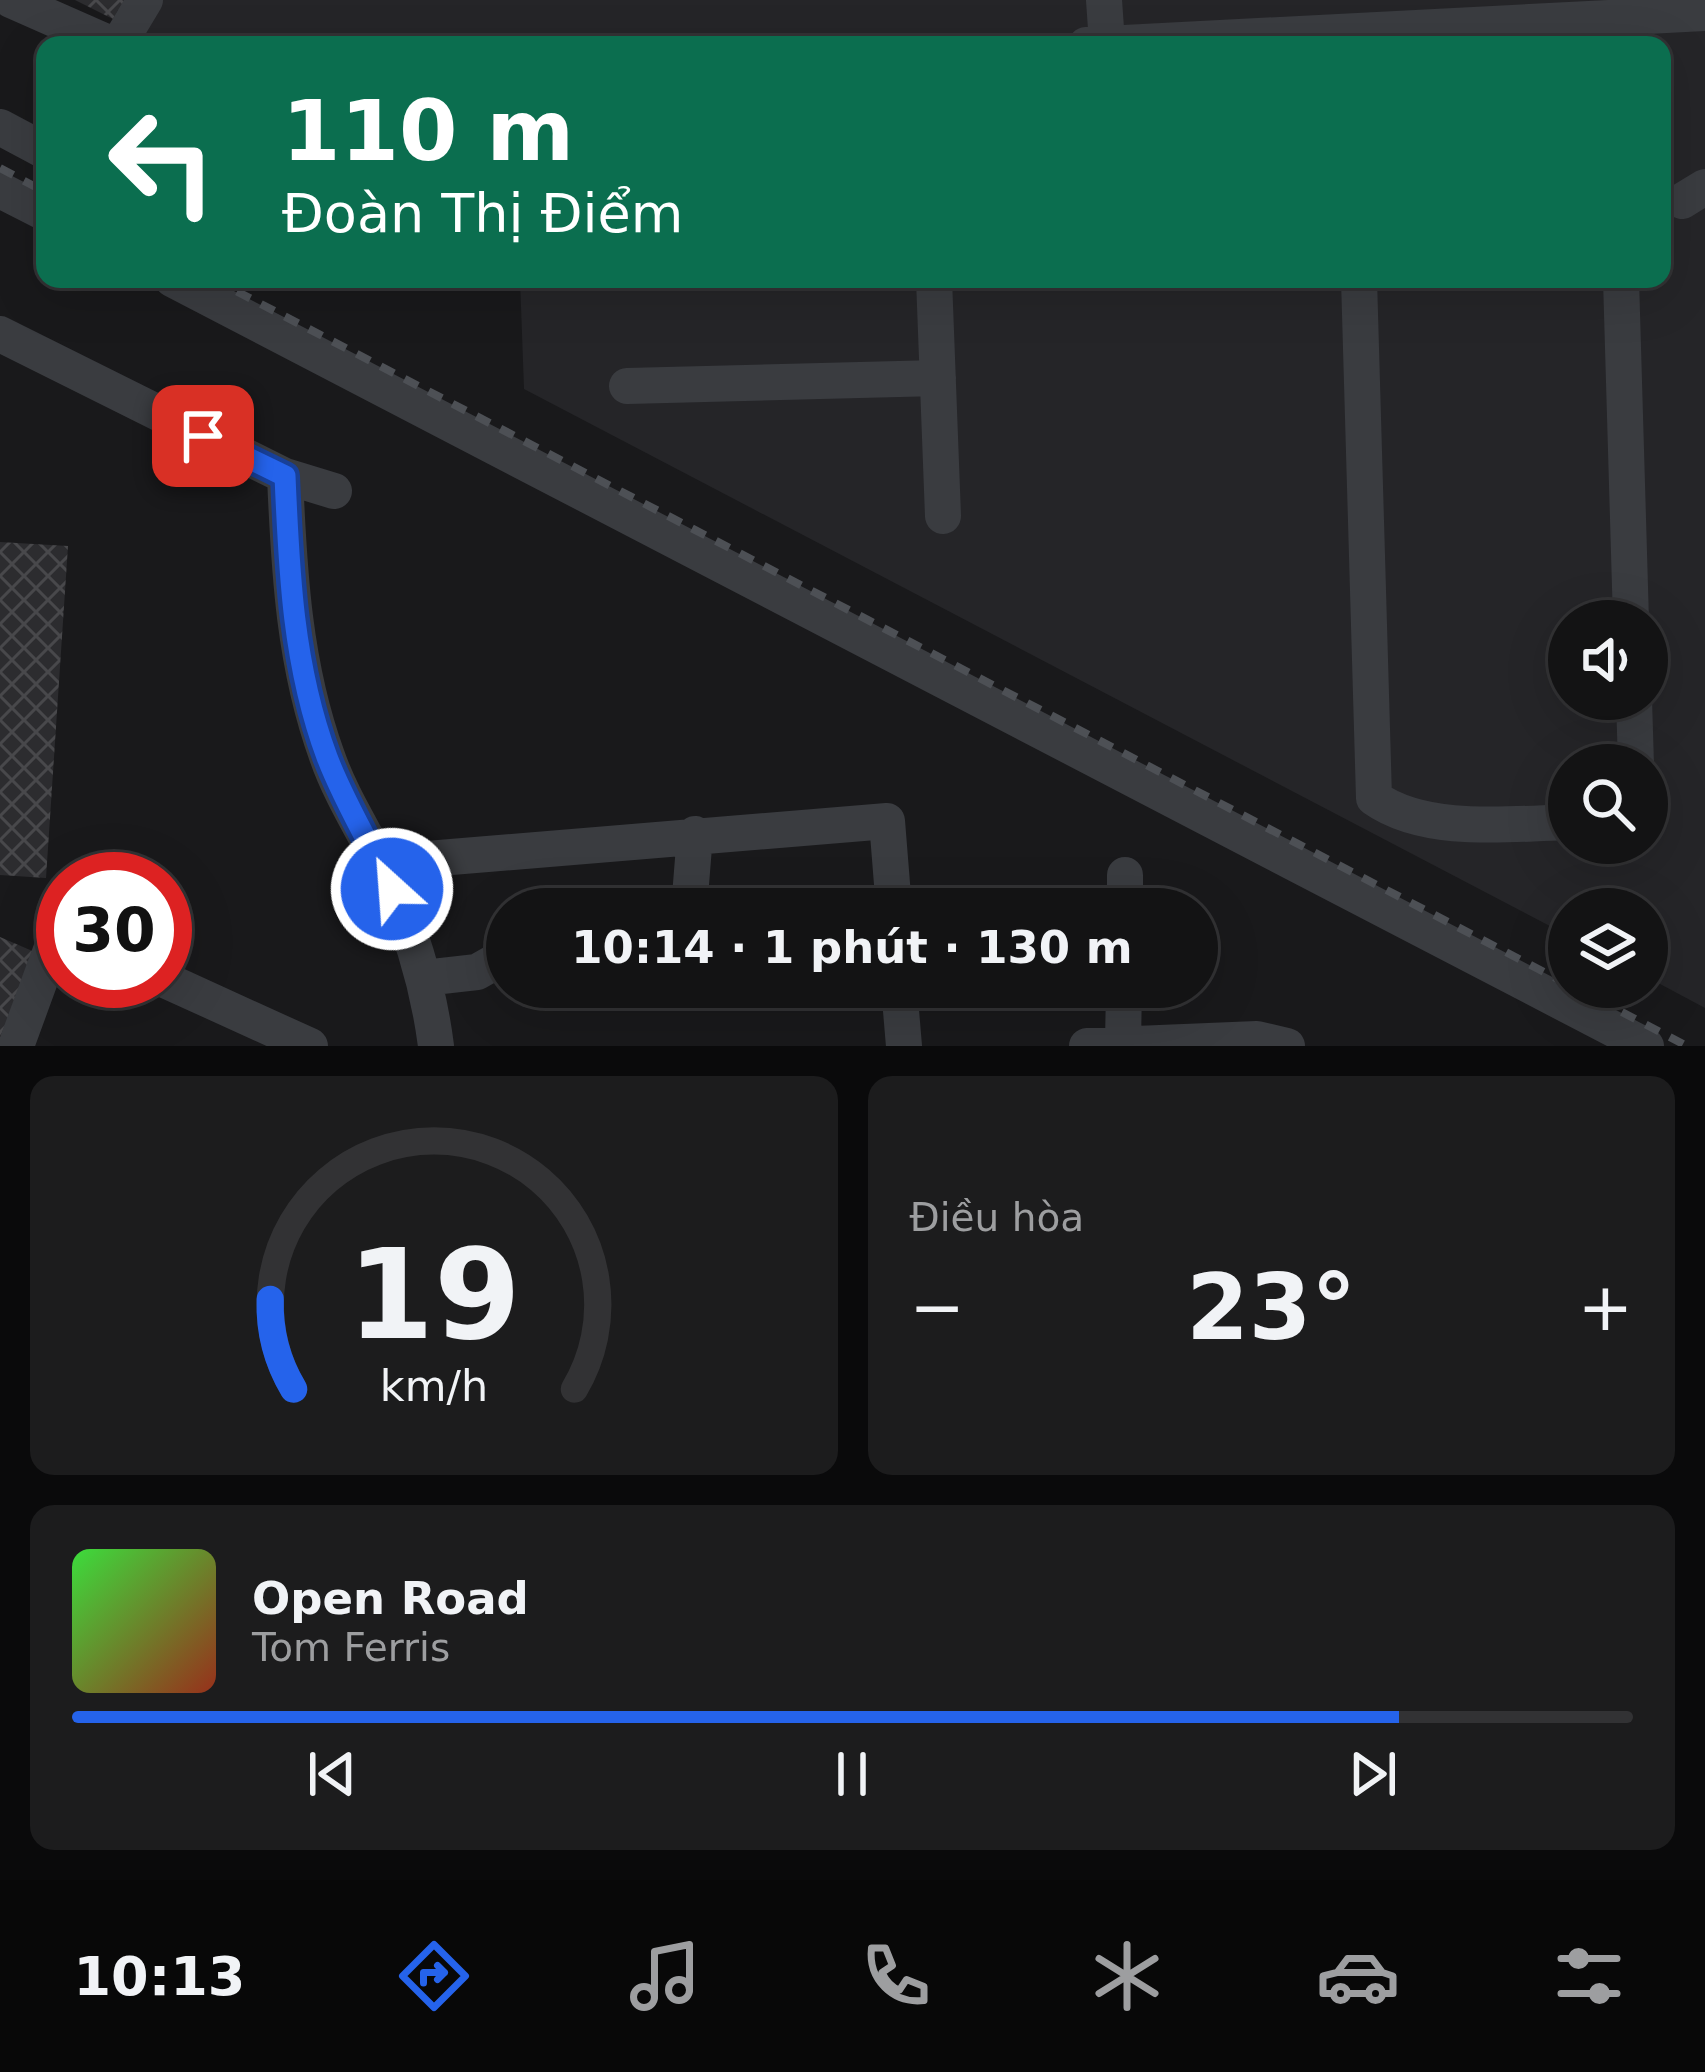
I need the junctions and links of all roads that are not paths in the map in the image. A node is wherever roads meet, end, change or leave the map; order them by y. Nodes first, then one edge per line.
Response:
1 (10, 0) edge
2 (145, 0) edge
3 (1104, 0) edge
4 (1705, 13) edge
5 (1253, 18) edge
6 (1467, 35) edge
7 (95, 36) edge
8 (122, 36) edge
9 (1097, 36) edge
10 (1144, 36) edge
11 (0, 127) edge
12 (36, 146) edge
13 (0, 190) edge
14 (36, 208) edge
15 (189, 288) edge
16 (934, 288) edge
17 (1359, 288) edge
18 (1621, 288) edge
19 (0, 334) edge
20 (938, 378) junction
21 (627, 386) dead end
22 (285, 476) junction
23 (334, 491) dead end
24 (944, 516) dead end
25 (1630, 600) edge
26 (1548, 823) edge
27 (695, 834) junction
28 (380, 862) junction
29 (690, 888) edge
30 (892, 888) edge
31 (486, 967) edge
32 (424, 978) junction
33 (36, 991) edge
34 (192, 992) edge
35 (901, 1008) edge
36 (1117, 1008) edge
37 (424, 1045) edge
38 (1105, 1045) edge
39 (16, 1046) edge
40 (310, 1046) edge
41 (904, 1046) edge
42 (1287, 1046) edge
43 (1646, 1046) edge

1 - 7 street
2 - 8 street
3 - 9 street
4 - 6 street
5 - 6 street
5 - 10 street
11 - 12 street
13 - 14 street
15 - 43 street
16 - 20 street
17 - 26 street
18 - 25 street
19 - 22 street
20 - 21 street
20 - 24 street
22 - 23 street
22 - 28 street
27 - 28 street
27 - 29 street
27 - 30 street
28 - 32 street
31 - 32 street
32 - 37 street
33 - 39 street
34 - 40 street
35 - 41 street
36 - 38 street
38 - 42 street

